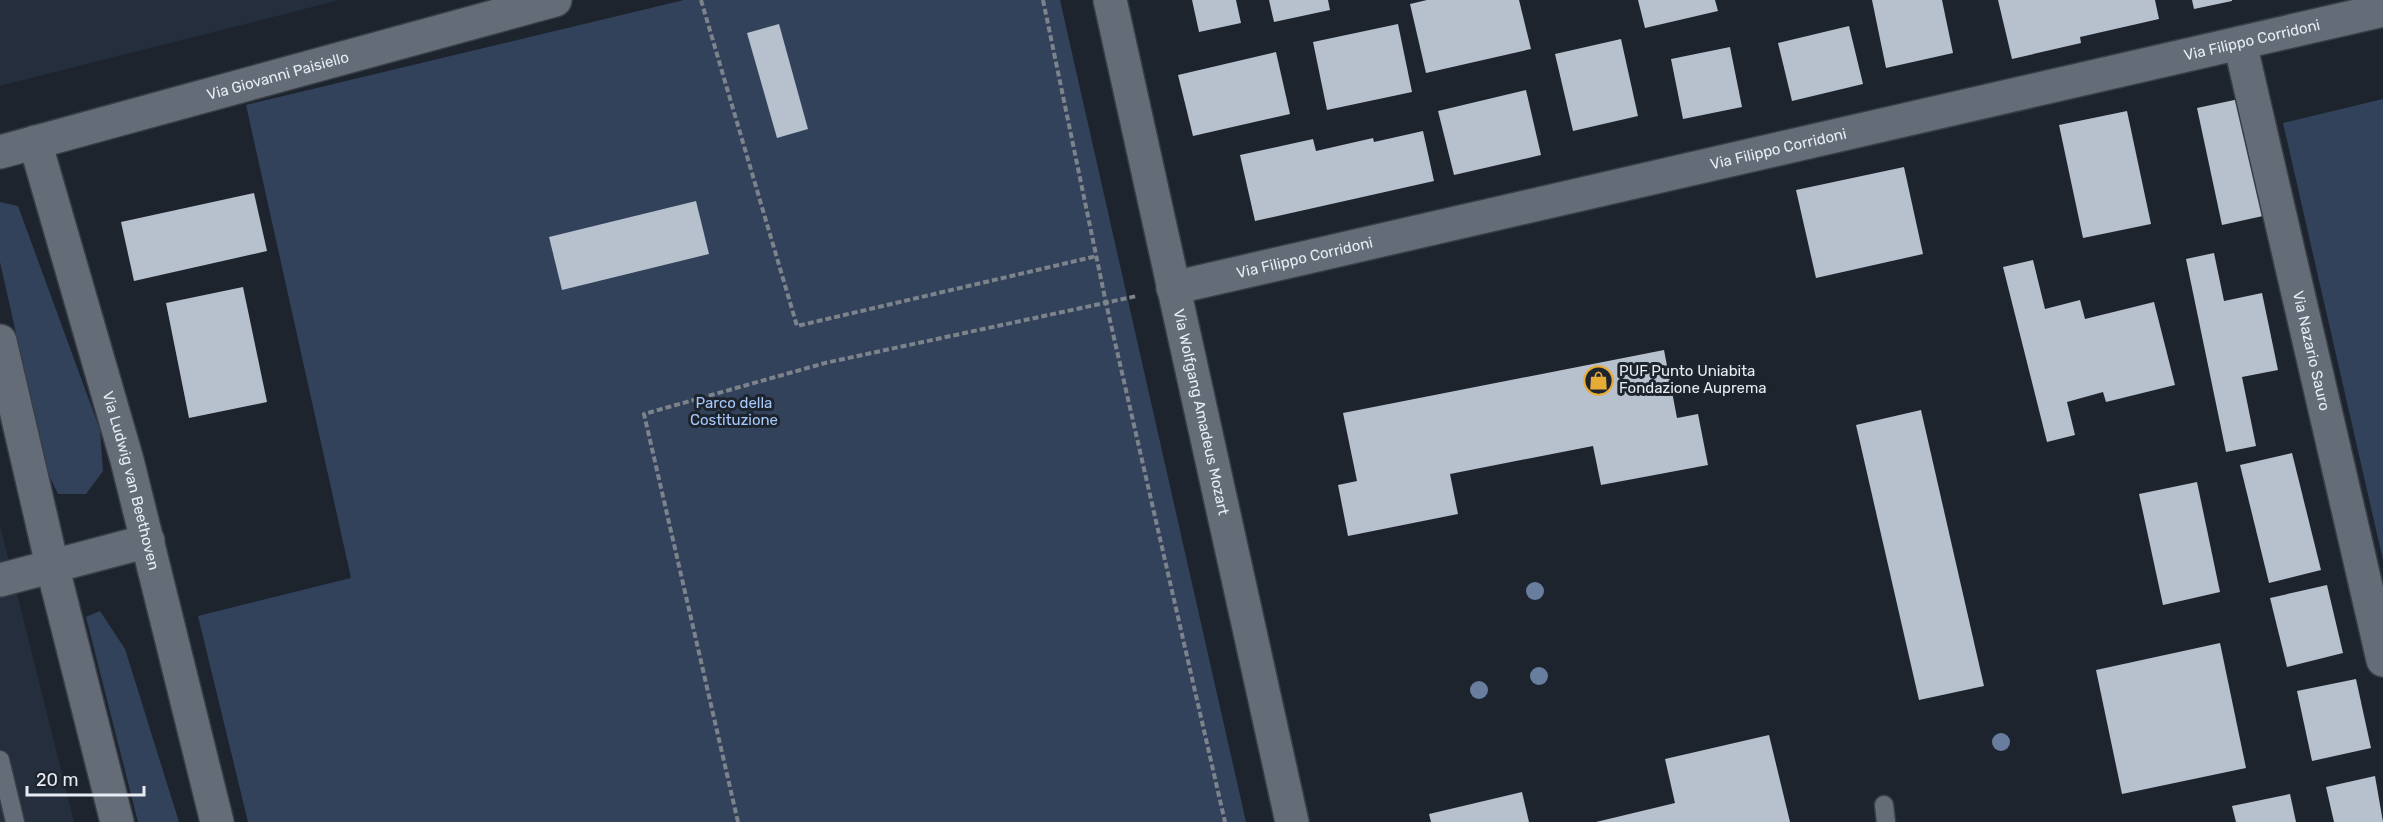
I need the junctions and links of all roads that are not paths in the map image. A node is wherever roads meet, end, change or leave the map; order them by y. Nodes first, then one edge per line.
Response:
1 (1110, 0) edge
2 (549, 1) edge
3 (2349, 9) edge
4 (2383, 10) edge
5 (2240, 43) junction
6 (35, 142) junction
7 (0, 152) edge
8 (1173, 288) junction
9 (0, 341) edge
10 (148, 541) junction
11 (52, 565) junction
12 (0, 580) edge
13 (2383, 660) edge
14 (0, 760) edge
15 (15, 822) edge
16 (117, 822) edge
17 (217, 822) edge
18 (1292, 822) edge

1 - 8 street, Via Wolfgang Amadeus Mozart
2 - 6 street, Via Giovanni Paisiello
3 - 4 street, Via Filippo Corridoni
3 - 5 street, Via Filippo Corridoni
5 - 8 street, Via Filippo Corridoni
5 - 13 street, Via Nazario Sauro
6 - 7 street, Via Giovanni Paisiello
6 - 10 street, Via Ludwig van Beethoven
8 - 18 street, Via Wolfgang Amadeus Mozart
9 - 11 street
10 - 11 street
10 - 17 street, Via Ludwig van Beethoven
11 - 12 street
11 - 16 street
14 - 15 lane

